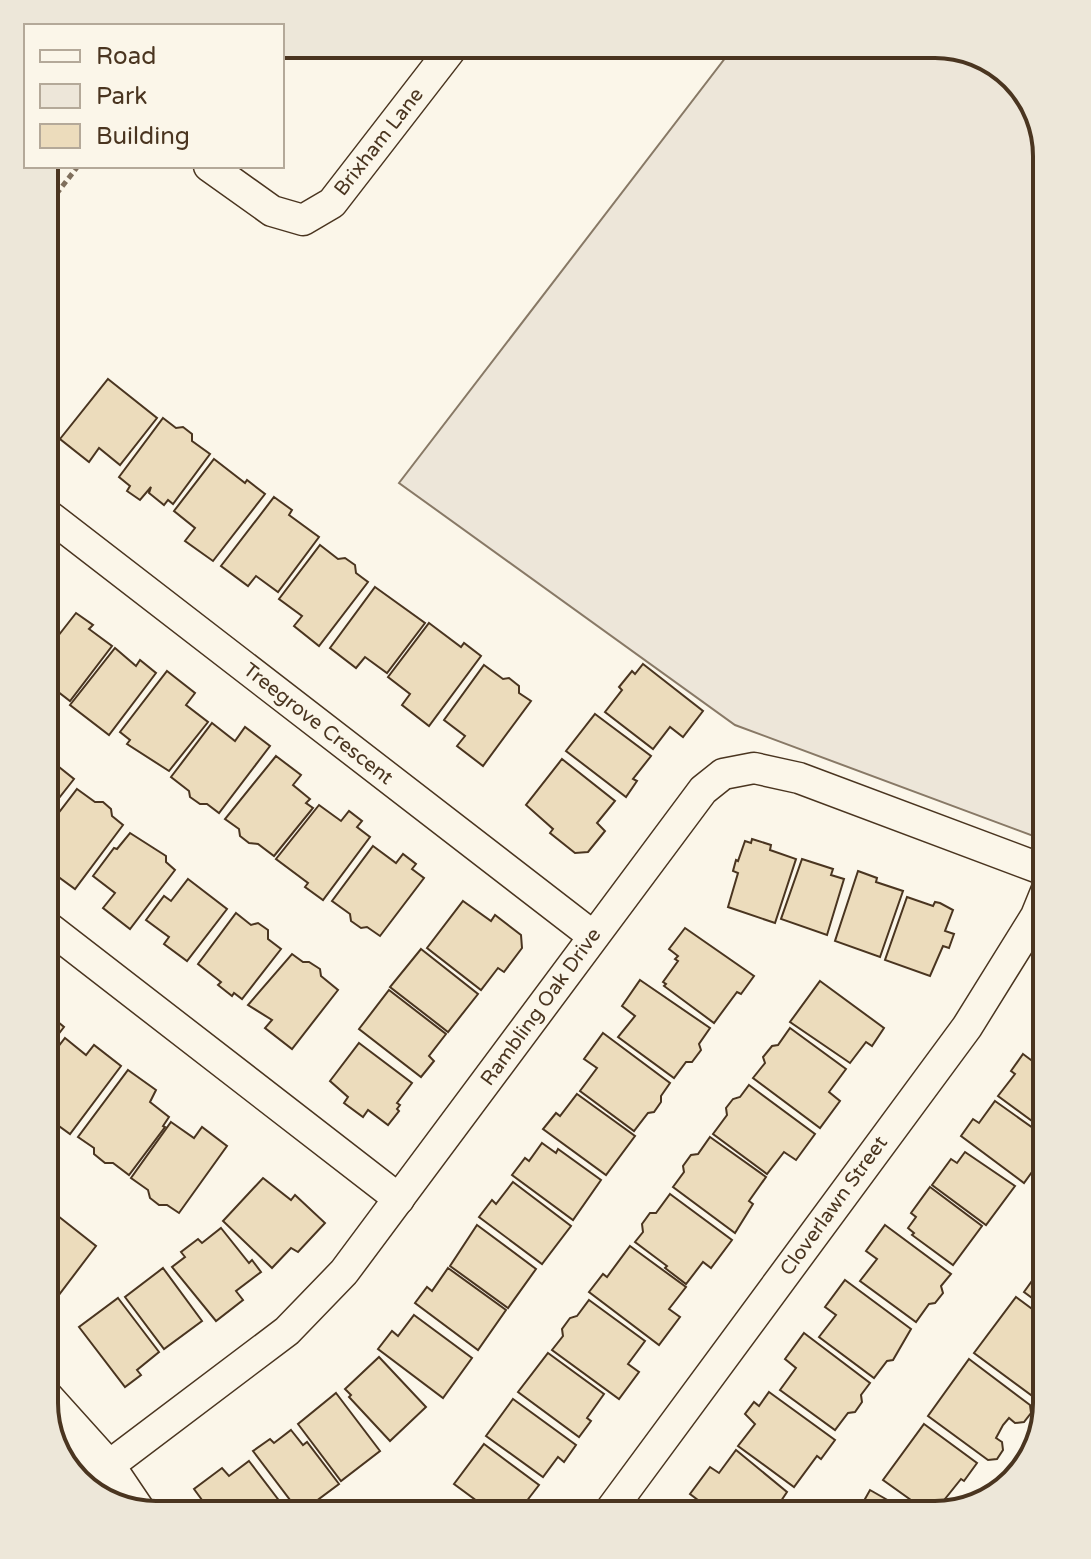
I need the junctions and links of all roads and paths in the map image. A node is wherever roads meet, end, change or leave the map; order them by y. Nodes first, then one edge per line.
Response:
1 (444, 58) edge
2 (76, 168) edge
3 (212, 168) edge
4 (58, 192) edge
5 (58, 523) edge
6 (1033, 866) edge
7 (1033, 921) edge
8 (58, 935) edge
9 (593, 936) junction
10 (399, 1199) junction
11 (59, 1413) edge
12 (107, 1467) junction
13 (127, 1497) edge
14 (617, 1501) edge

1 - 3 street, Brixham Lane
2 - 4 path
5 - 9 street, Treegrove Crescent
6 - 9 street, Rambling Oak Drive
7 - 14 street, Cloverlawn Street
8 - 10 street
9 - 10 street, Rambling Oak Drive
10 - 12 street, Rambling Oak Drive
11 - 12 street
12 - 13 street

